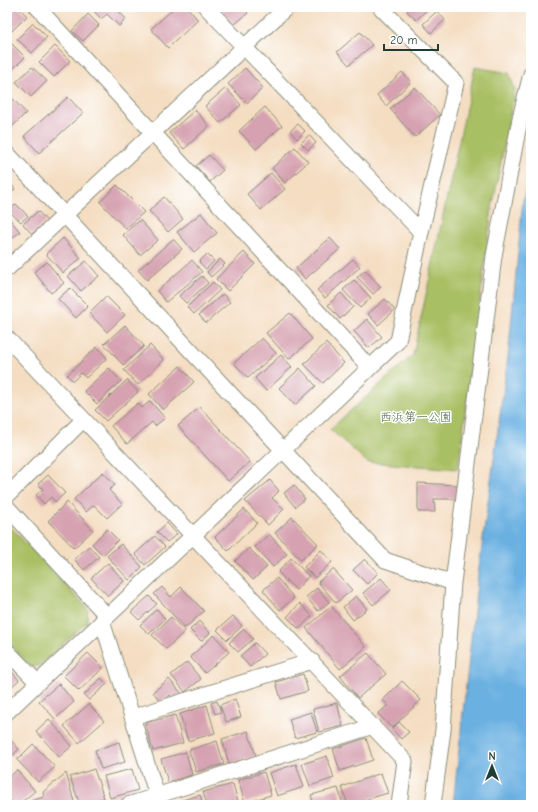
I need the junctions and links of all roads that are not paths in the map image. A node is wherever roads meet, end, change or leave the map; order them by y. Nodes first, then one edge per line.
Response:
1 (37, 7) edge
2 (206, 7) edge
3 (287, 7) edge
4 (380, 7) edge
5 (244, 47) junction
6 (531, 74) edge
7 (153, 132) junction
8 (7, 153) edge
9 (66, 215) junction
10 (421, 232) junction
11 (7, 269) edge
12 (7, 338) edge
13 (369, 367) junction
14 (83, 420) junction
15 (283, 449) junction
16 (7, 496) edge
17 (7, 507) edge
18 (194, 535) junction
19 (453, 583) junction
20 (105, 618) junction
21 (7, 651) edge
22 (312, 661) junction
23 (38, 683) junction
24 (7, 712) edge
25 (133, 717) junction
26 (373, 726) junction
27 (158, 800) edge
28 (128, 805) edge
29 (399, 805) edge
30 (433, 805) edge

1 - 7 street
2 - 5 street
3 - 5 street
4 - 10 street
5 - 7 street
5 - 10 street
6 - 19 street
7 - 9 street
7 - 13 street
8 - 9 street
9 - 11 street
9 - 15 street
10 - 13 street
12 - 14 street
13 - 15 street
14 - 16 street
14 - 18 street
15 - 18 street
15 - 19 street
17 - 20 street
18 - 20 street
18 - 22 street
19 - 30 street
20 - 23 street
20 - 25 street
21 - 23 street
22 - 25 street
22 - 26 street
23 - 24 street
25 - 27 street
26 - 27 street
26 - 29 street
27 - 28 street

